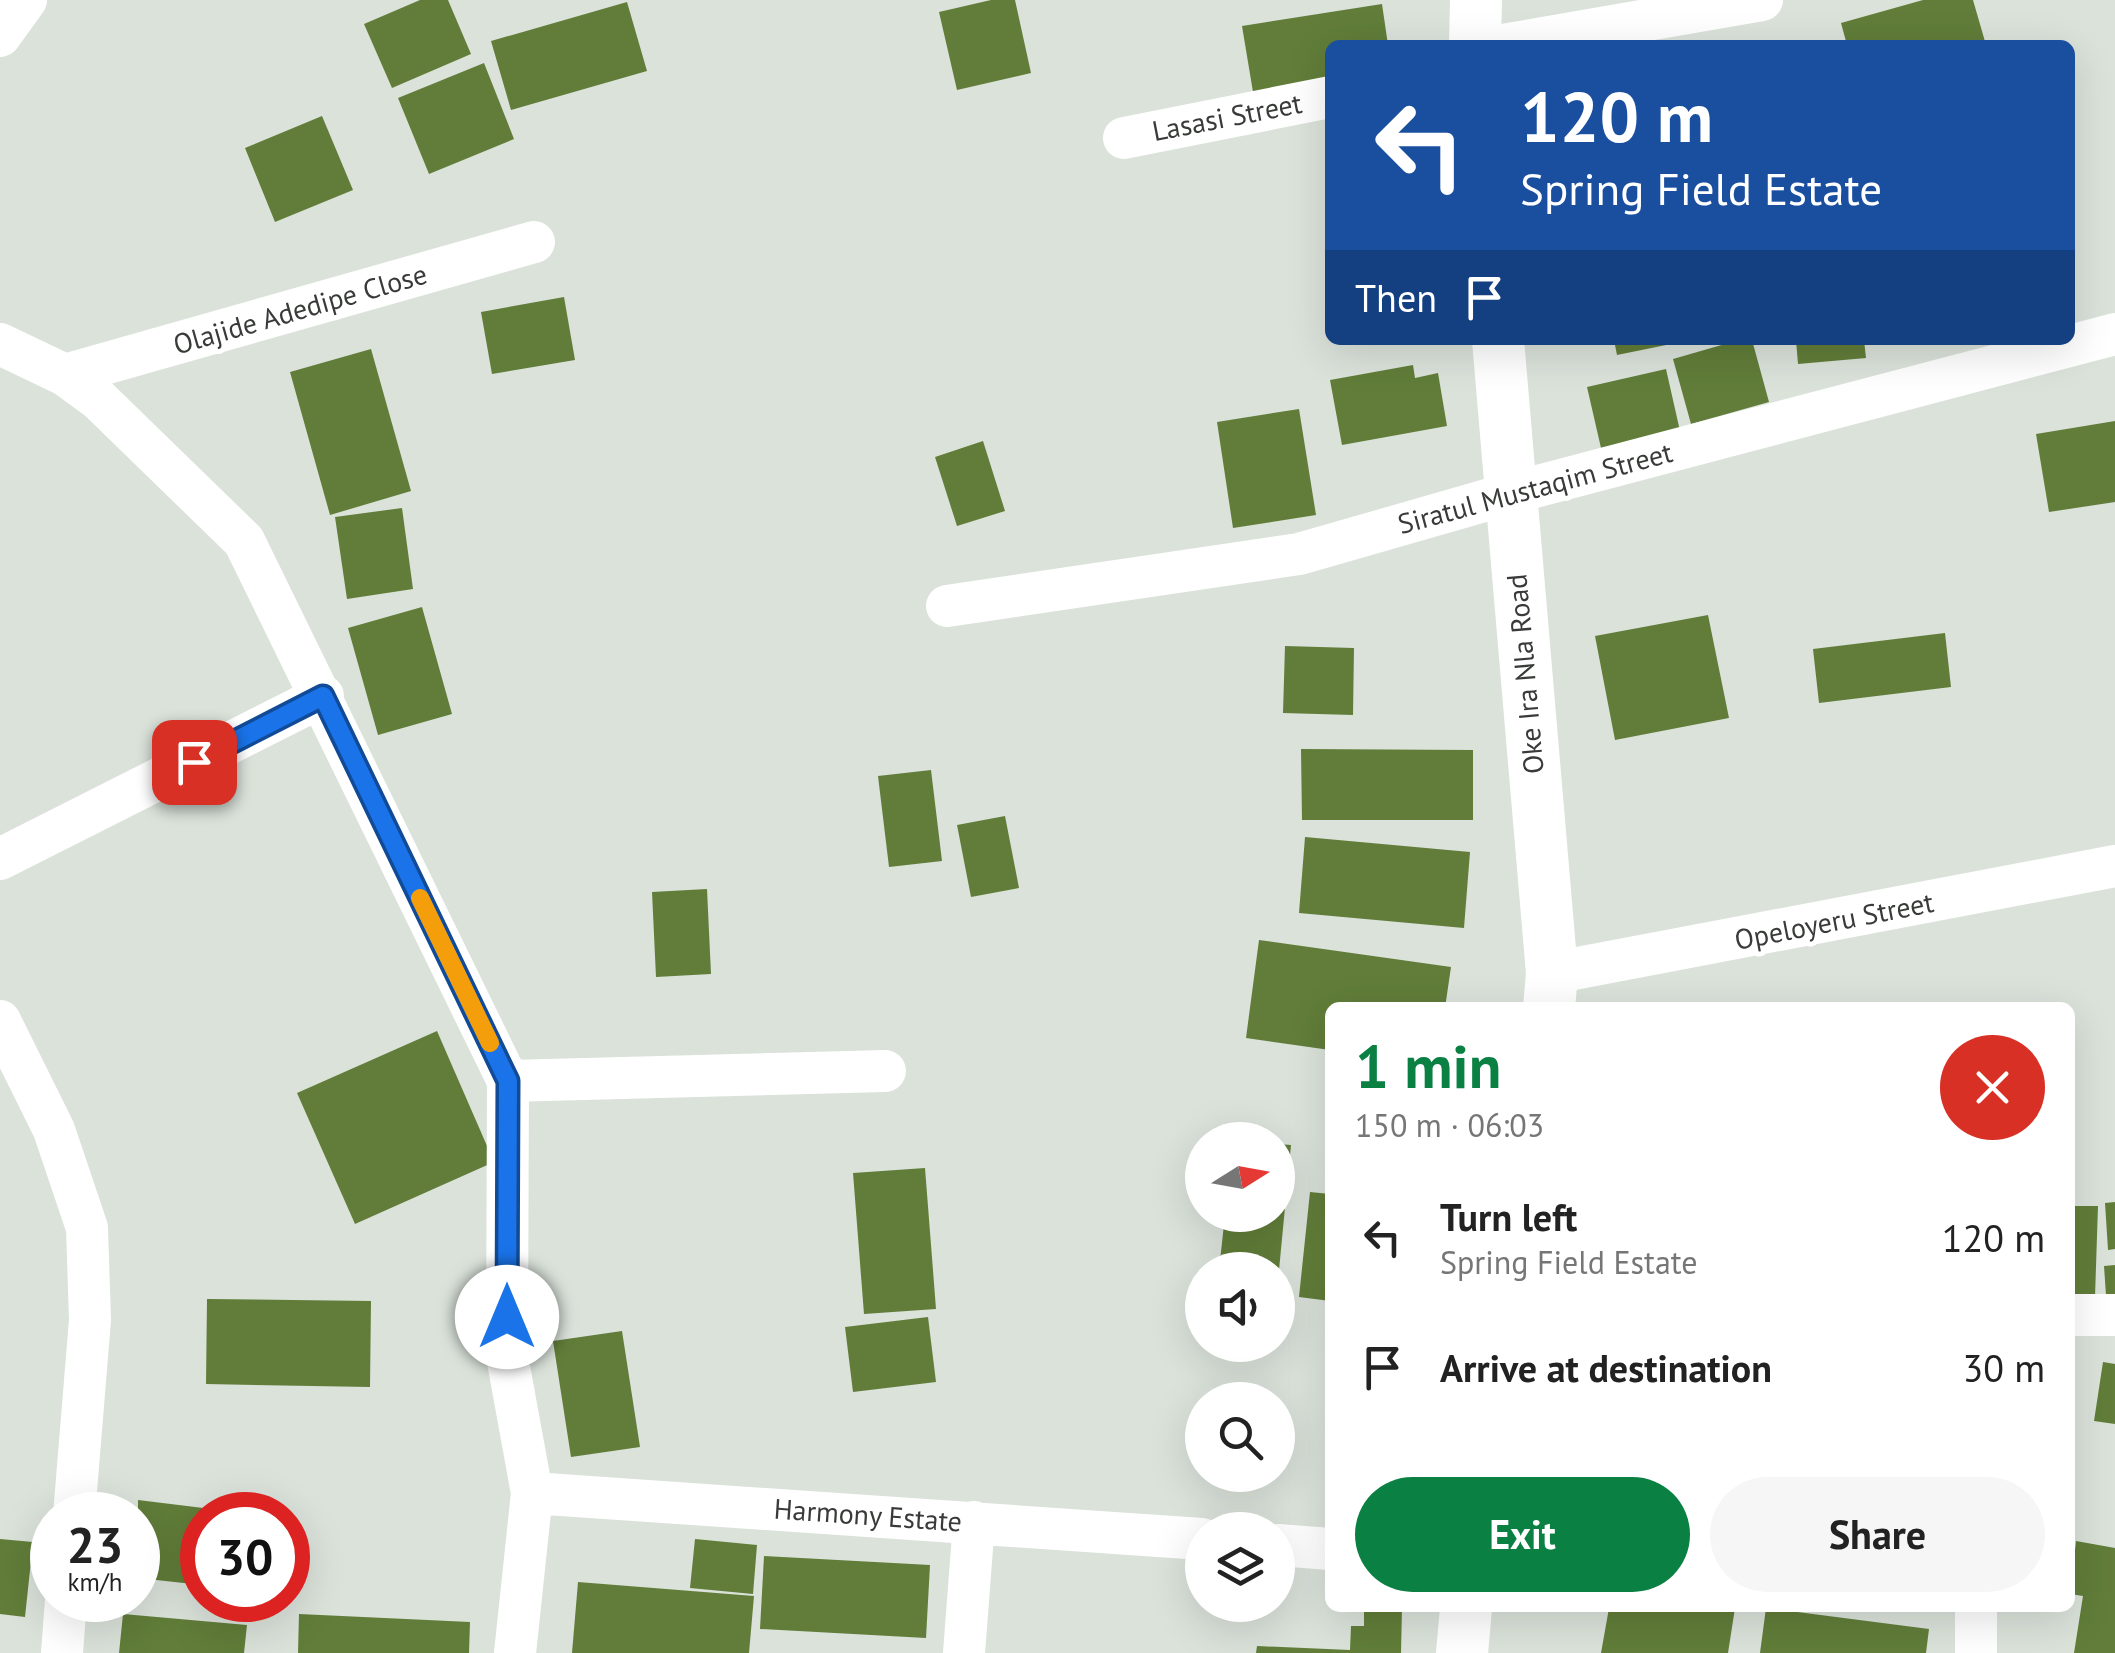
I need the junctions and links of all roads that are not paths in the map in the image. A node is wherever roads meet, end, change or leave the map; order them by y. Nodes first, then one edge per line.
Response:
1 (26, 0) edge
2 (1476, 0) edge
3 (1762, 0) edge
4 (0, 36) edge
5 (1475, 40) edge
6 (1534, 40) edge
7 (1325, 99) edge
8 (1124, 138) dead end
9 (534, 242) dead end
10 (2115, 334) edge
11 (0, 344) edge
12 (1498, 345) edge
13 (2073, 345) edge
14 (2075, 345) edge
15 (65, 376) junction
16 (1508, 494) junction
17 (947, 606) dead end
18 (323, 696) junction
19 (0, 860) edge
20 (2115, 866) edge
21 (1550, 990) edge
22 (0, 1022) edge
23 (885, 1071) dead end
24 (508, 1081) junction
25 (2075, 1315) edge
26 (2115, 1315) edge
27 (76, 1492) edge
28 (532, 1492) junction
29 (974, 1522) junction
30 (1185, 1538) edge
31 (1295, 1546) edge
32 (1325, 1549) edge
33 (1466, 1612) edge
34 (1976, 1612) edge
35 (64, 1622) edge
36 (62, 1653) edge
37 (515, 1653) edge
38 (964, 1653) edge
39 (1462, 1653) edge
40 (1976, 1653) edge

1 - 4 street
2 - 5 street
3 - 6 street
7 - 8 street, Lasasi Street
9 - 15 street, Olajide Adedipe Close
10 - 14 street, Siratul Mustaqim Street
11 - 15 street
12 - 16 street, Oke Ira Nla Road
13 - 16 street, Siratul Mustaqim Street
15 - 18 street
16 - 17 street, Siratul Mustaqim Street
16 - 21 street, Oke Ira Nla Road
18 - 19 street
18 - 24 street
20 - 21 street, Opeloyeru Street
22 - 27 street
23 - 24 street
24 - 28 street
25 - 26 street
28 - 29 street, Harmony Estate
28 - 37 street
29 - 30 street, Harmony Estate
29 - 38 street
31 - 32 street
33 - 39 street
34 - 40 street
35 - 36 street

